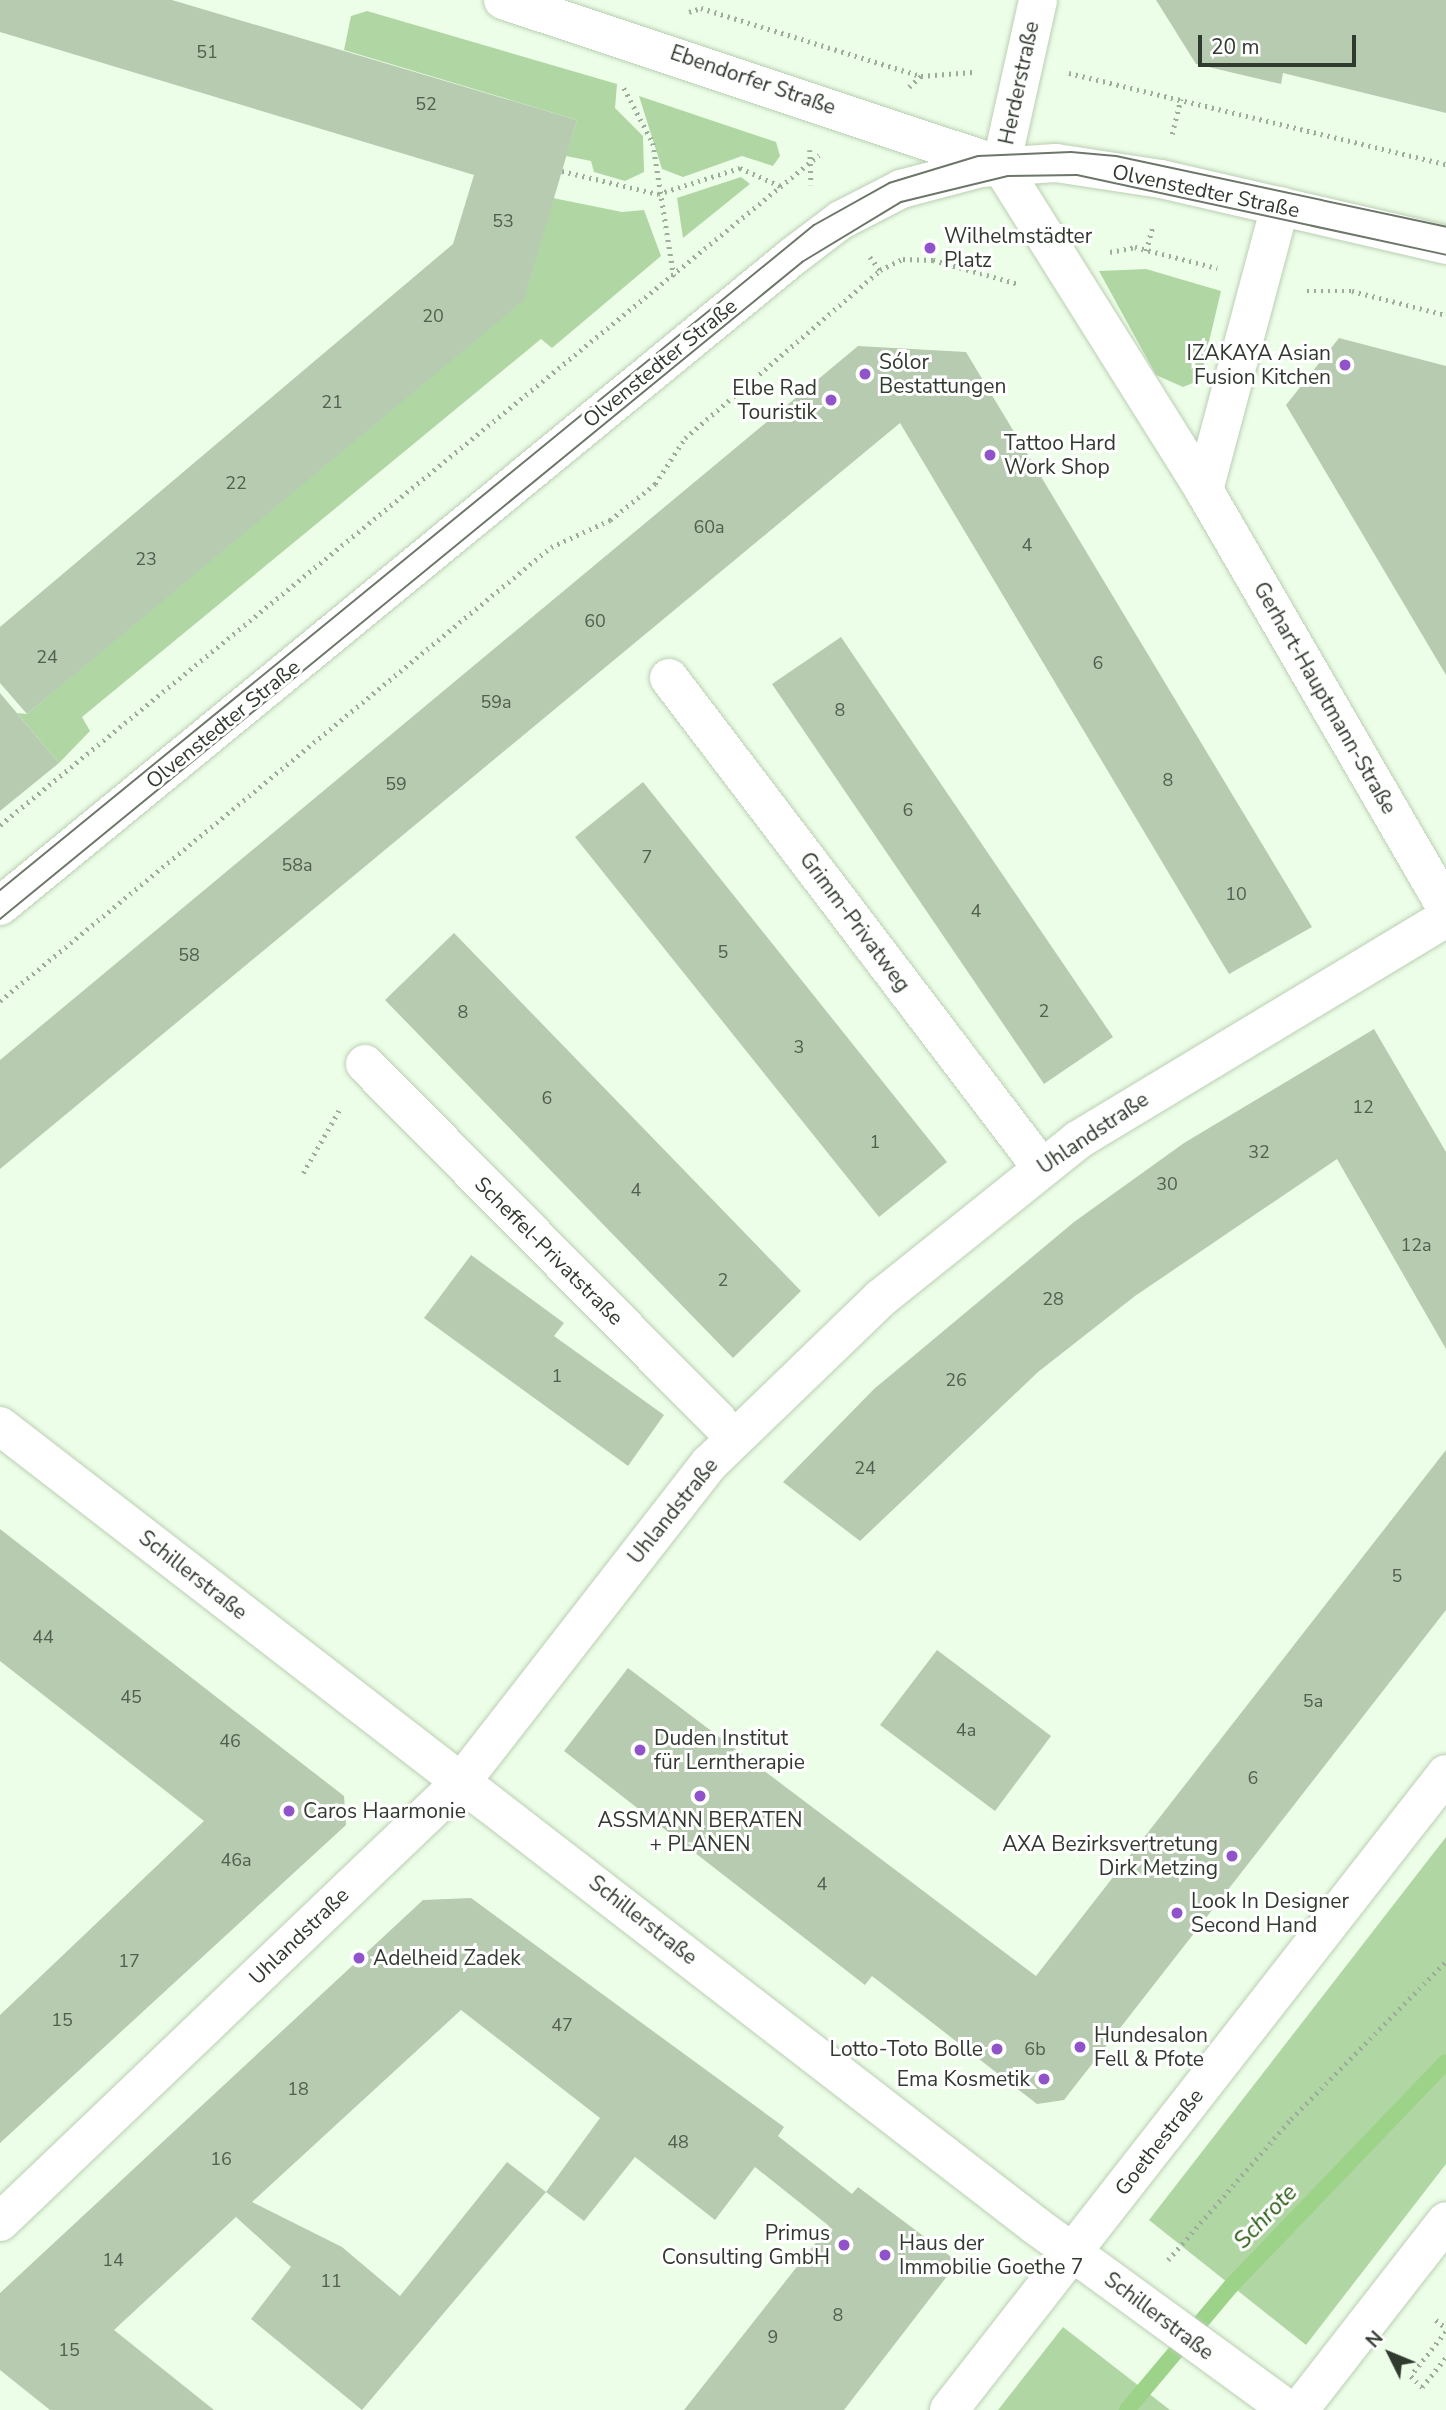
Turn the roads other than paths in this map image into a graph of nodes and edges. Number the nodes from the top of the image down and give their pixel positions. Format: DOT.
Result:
graph roads {
  1 [pos="503,0"];
  2 [pos="1038,0"];
  3 [pos="1001,166"];
  4 [pos="1280,206"];
  5 [pos="1446,245"];
  6 [pos="1204,490"];
  7 [pos="669,678"];
  8 [pos="0,906"];
  9 [pos="1446,907"];
  10 [pos="1446,918"];
  11 [pos="365,1064"];
  12 [pos="1041,1167"];
  13 [pos="0,1426"];
  14 [pos="734,1437"];
  15 [pos="1446,1774"];
  16 [pos="461,1781"];
  17 [pos="1446,2221"];
  18 [pos="0,2222"];
  19 [pos="1074,2251"];
  20 [pos="949,2410"];
  21 [pos="1289,2410"];
  22 [pos="1299,2410"];
  1 -- 3 [label="street, Ebendorfer Straße"];
  2 -- 3 [label="street, Herderstraße"];
  3 -- 4 [label="street, Olvenstedter Straße"];
  3 -- 6 [label="street, Gerhart-Hauptmann-Straße"];
  3 -- 8 [label="street, Olvenstedter Straße"];
  4 -- 5 [label="street, Olvenstedter Straße"];
  4 -- 6 [label="street"];
  6 -- 9 [label="street, Gerhart-Hauptmann-Straße"];
  7 -- 12 [label="street, Grimm-Privatweg"];
  10 -- 12 [label="street, Uhlandstraße"];
  11 -- 14 [label="street, Scheffel-Privatstraße"];
  12 -- 14 [label="street, Uhlandstraße"];
  13 -- 16 [label="street, Schillerstraße"];
  14 -- 16 [label="street, Uhlandstraße"];
  15 -- 19 [label="street, Goethestraße"];
  16 -- 18 [label="street, Uhlandstraße"];
  16 -- 19 [label="street, Schillerstraße"];
  17 -- 22 [label="street"];
  19 -- 20 [label="street, Goethestraße"];
  19 -- 21 [label="street, Schillerstraße"];
}
